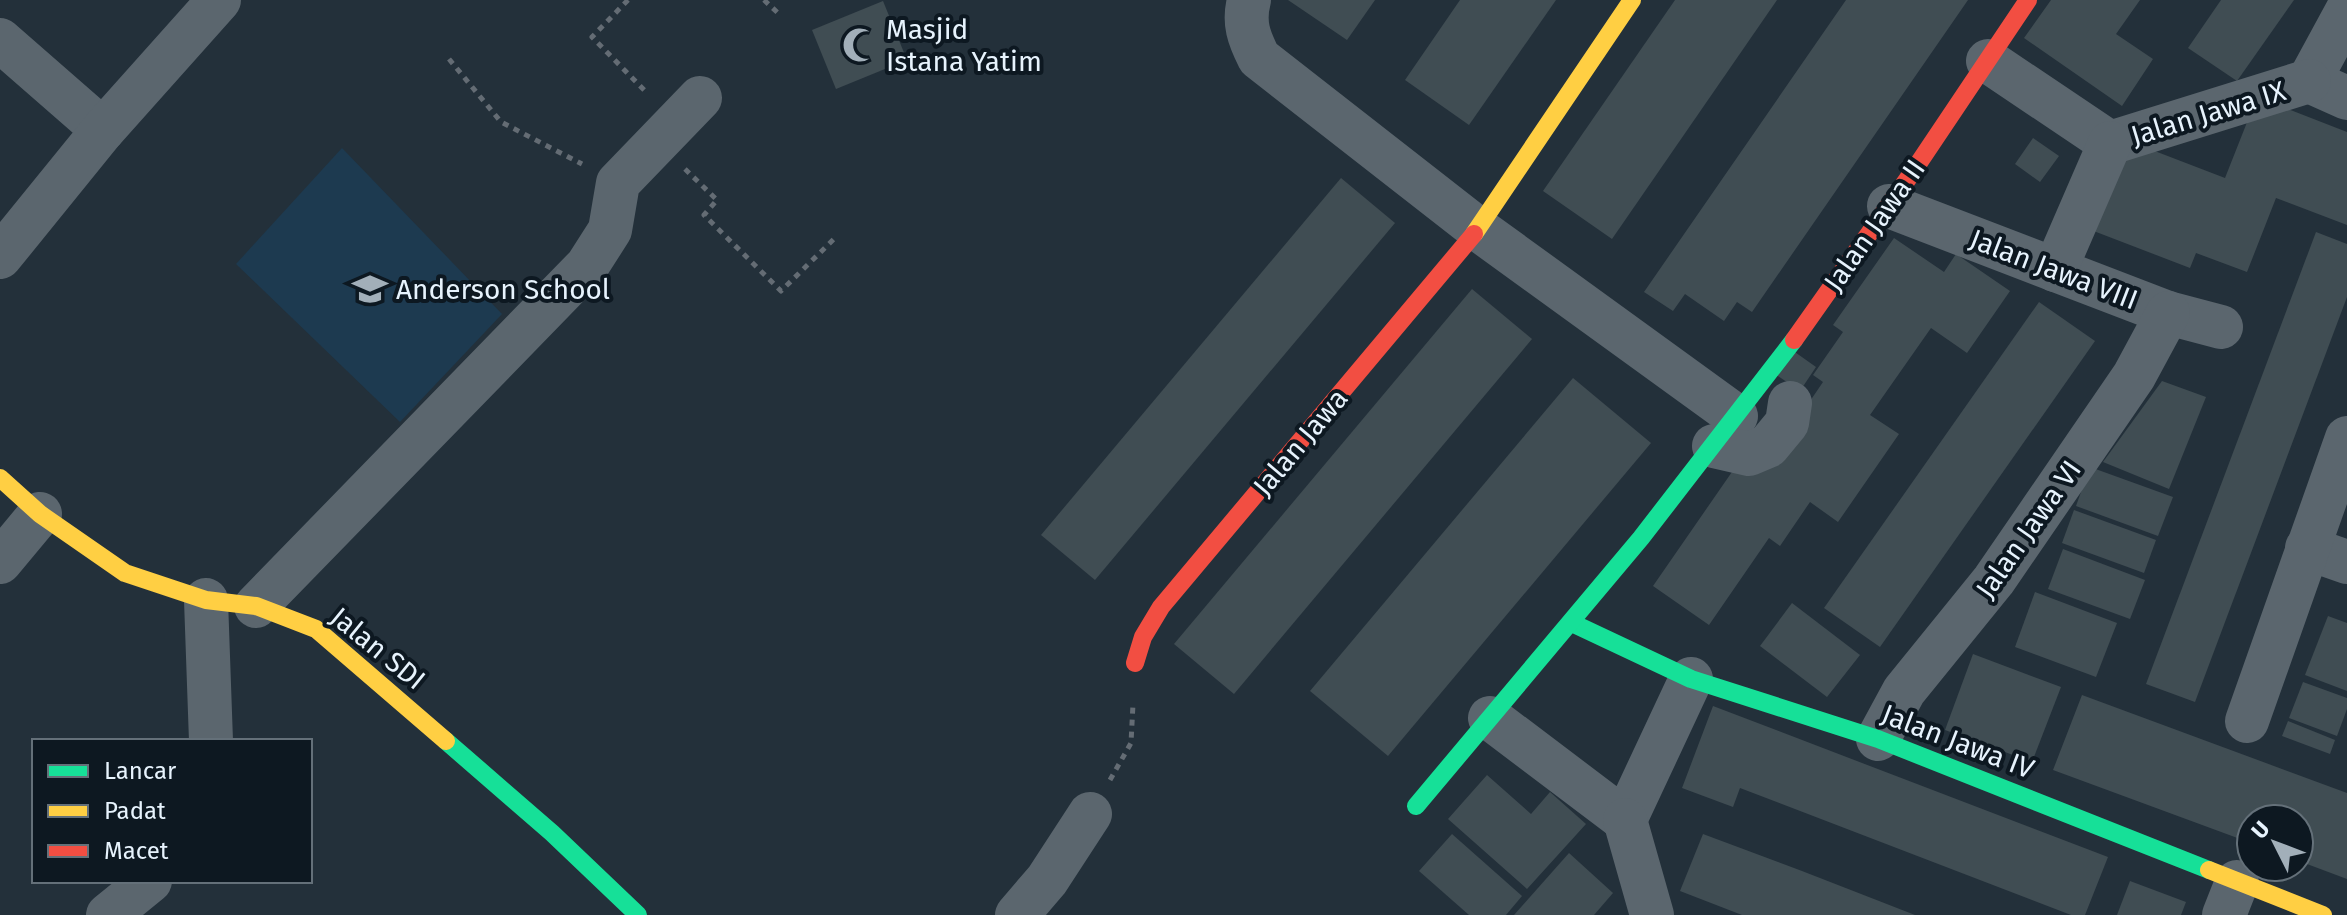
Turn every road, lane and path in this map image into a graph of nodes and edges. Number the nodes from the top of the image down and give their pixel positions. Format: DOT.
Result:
graph roads {
  1 [pos="219,0"];
  2 [pos="628,0"];
  3 [pos="764,0"];
  4 [pos="1249,0"];
  5 [pos="1632,0"];
  6 [pos="2028,0"];
  7 [pos="2347,11"];
  8 [pos="779,14"];
  9 [pos="0,40"];
  10 [pos="449,59"];
  11 [pos="1988,61"];
  12 [pos="2328,89"];
  13 [pos="678,121"];
  14 [pos="103,130"];
  15 [pos="2110,143"];
  16 [pos="618,183"];
  17 [pos="1889,206"];
  18 [pos="1478,229"];
  19 [pos="836,237"];
  20 [pos="0,257"];
  21 [pos="2055,270"];
  22 [pos="2168,313"];
  23 [pos="2221,327"];
  24 [pos="1790,403"];
  25 [pos="1725,431"];
  26 [pos="2347,438"];
  27 [pos="0,478"];
  28 [pos="40,514"];
  29 [pos="2327,555"];
  30 [pos="0,562"];
  31 [pos="206,600"];
  32 [pos="256,606"];
  33 [pos="1572,623"];
  34 [pos="1135,663"];
  35 [pos="1691,679"];
  36 [pos="1490,718"];
  37 [pos="2247,721"];
  38 [pos="211,739"];
  39 [pos="1878,739"];
  40 [pos="1416,806"];
  41 [pos="1090,814"];
  42 [pos="1625,820"];
  43 [pos="148,883"];
  44 [pos="2230,898"];
  45 [pos="108,915"];
  46 [pos="638,915"];
  47 [pos="1017,915"];
  48 [pos="1652,915"];
  49 [pos="2323,915"];
  1 -- 14 [label="street"];
  2 -- 13 [label="path"];
  3 -- 8 [label="path"];
  4 -- 18 [label="street"];
  5 -- 18 [label="street, Jalan Jawa"];
  6 -- 11 [label="street, Jalan Jawa II"];
  7 -- 12 [label="street, Jalan Jawa IX"];
  9 -- 14 [label="street"];
  10 -- 16 [label="path"];
  11 -- 15 [label="street, Jalan Jawa IX"];
  11 -- 17 [label="street, Jalan Jawa II"];
  12 -- 15 [label="street, Jalan Jawa IX"];
  13 -- 16 [label="street"];
  13 -- 19 [label="path"];
  14 -- 20 [label="street"];
  15 -- 21 [label="street"];
  16 -- 32 [label="street"];
  17 -- 21 [label="street, Jalan Jawa VIII"];
  17 -- 25 [label="street, Jalan Jawa II"];
  18 -- 25 [label="street"];
  18 -- 34 [label="street, Jalan Jawa"];
  21 -- 22 [label="street, Jalan Jawa VIII"];
  22 -- 23 [label="street, Jalan Jawa VIII"];
  22 -- 39 [label="street, Jalan Jawa VI"];
  24 -- 25 [label="street"];
  25 -- 33 [label="street, Jalan Jawa II"];
  26 -- 29 [label="street"];
  27 -- 28 [label="street, Jalan SDI"];
  28 -- 30 [label="street"];
  28 -- 31 [label="street, Jalan SDI"];
  29 -- 37 [label="street"];
  31 -- 32 [label="street, Jalan SDI"];
  31 -- 38 [label="street"];
  32 -- 46 [label="street, Jalan SDI"];
  33 -- 35 [label="street, Jalan Jawa IV"];
  33 -- 36 [label="street, Jalan Jawa II"];
  34 -- 41 [label="path"];
  35 -- 39 [label="street, Jalan Jawa IV"];
  35 -- 42 [label="street"];
  36 -- 40 [label="street, Jalan Jawa II"];
  36 -- 42 [label="street"];
  39 -- 44 [label="street, Jalan Jawa IV"];
  41 -- 47 [label="street"];
  42 -- 48 [label="street"];
  43 -- 45 [label="street"];
  44 -- 49 [label="street, Jalan Jawa IV"];
}
